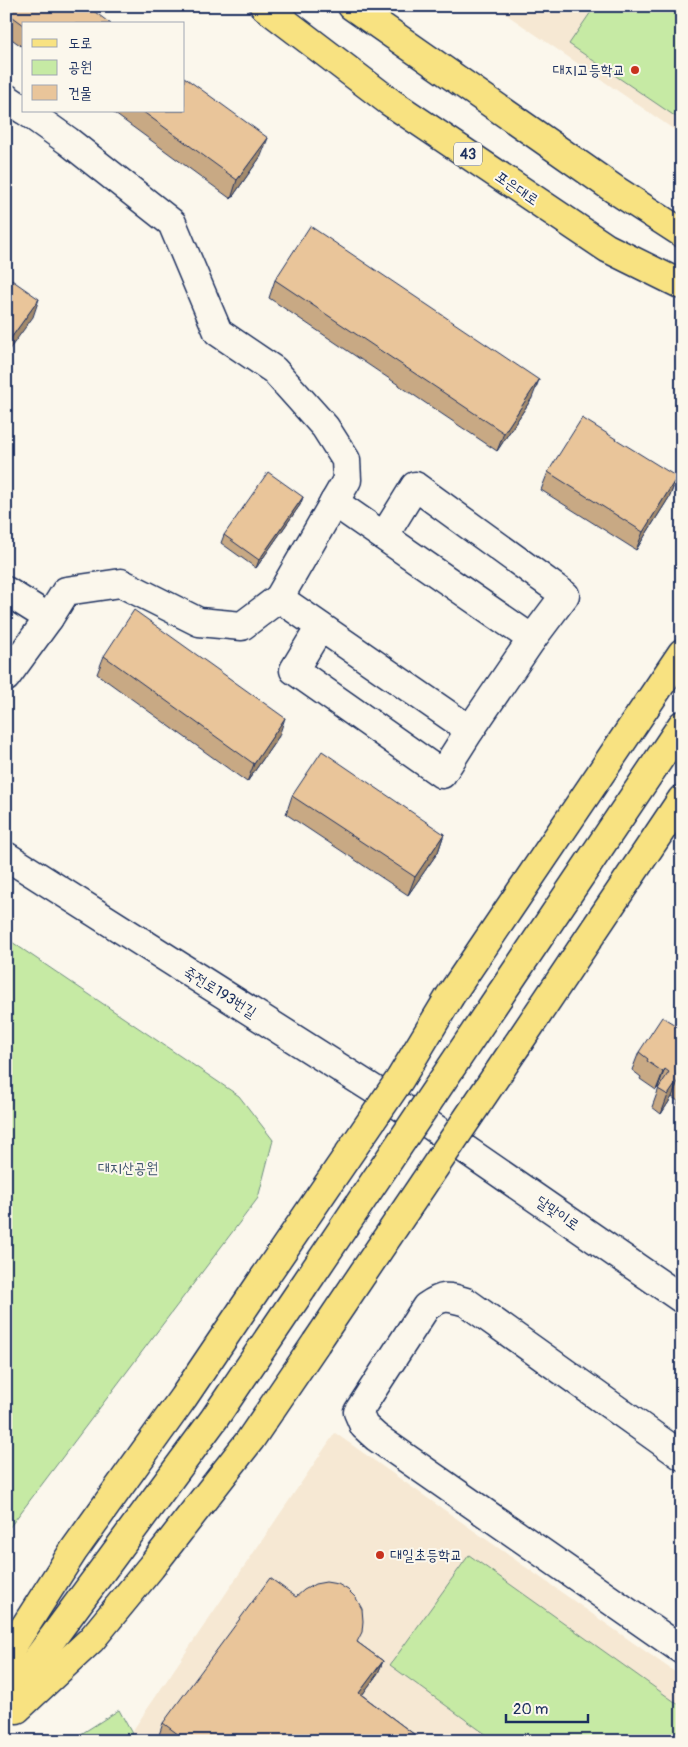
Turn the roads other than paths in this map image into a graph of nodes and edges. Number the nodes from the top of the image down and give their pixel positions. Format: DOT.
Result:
graph roads {
  1 [pos="264,6"];
  2 [pos="352,6"];
  3 [pos="6,98"];
  4 [pos="22,108"];
  5 [pos="28,112"];
  6 [pos="682,233"];
  7 [pos="682,285"];
  8 [pos="334,502"];
  9 [pos="384,536"];
  10 [pos="6,591"];
  11 [pos="279,598"];
  12 [pos="49,618"];
  13 [pos="320,627"];
  14 [pos="532,639"];
  15 [pos="682,653"];
  16 [pos="6,677"];
  17 [pos="682,724"];
  18 [pos="470,730"];
  19 [pos="682,799"];
  20 [pos="6,856"];
  21 [pos="434,1127"];
  22 [pos="682,1299"];
  23 [pos="682,1456"];
  24 [pos="682,1650"];
  25 [pos="6,1658"];
  26 [pos="6,1701"];
  27 [pos="6,1719"];
  1 -- 7 [label="main road, 포은대로 / 43"];
  2 -- 6 [label="main road"];
  3 -- 4 [label="street"];
  5 -- 8 [label="street"];
  8 -- 9 [label="street"];
  8 -- 11 [label="street"];
  9 -- 14 [label="street"];
  9 -- 14 [label="street"];
  10 -- 12 [label="street"];
  11 -- 12 [label="street"];
  11 -- 13 [label="street"];
  12 -- 16 [label="street"];
  13 -- 18 [label="street"];
  13 -- 18 [label="street"];
  14 -- 18 [label="street"];
  15 -- 25 [label="main road, bridge"];
  17 -- 26 [label="main road, bridge"];
  19 -- 27 [label="main road, bridge"];
  20 -- 21 [label="street, 죽전로193번길"];
  21 -- 22 [label="street, 달맞이로"];
  23 -- 24 [label="street"];
}
